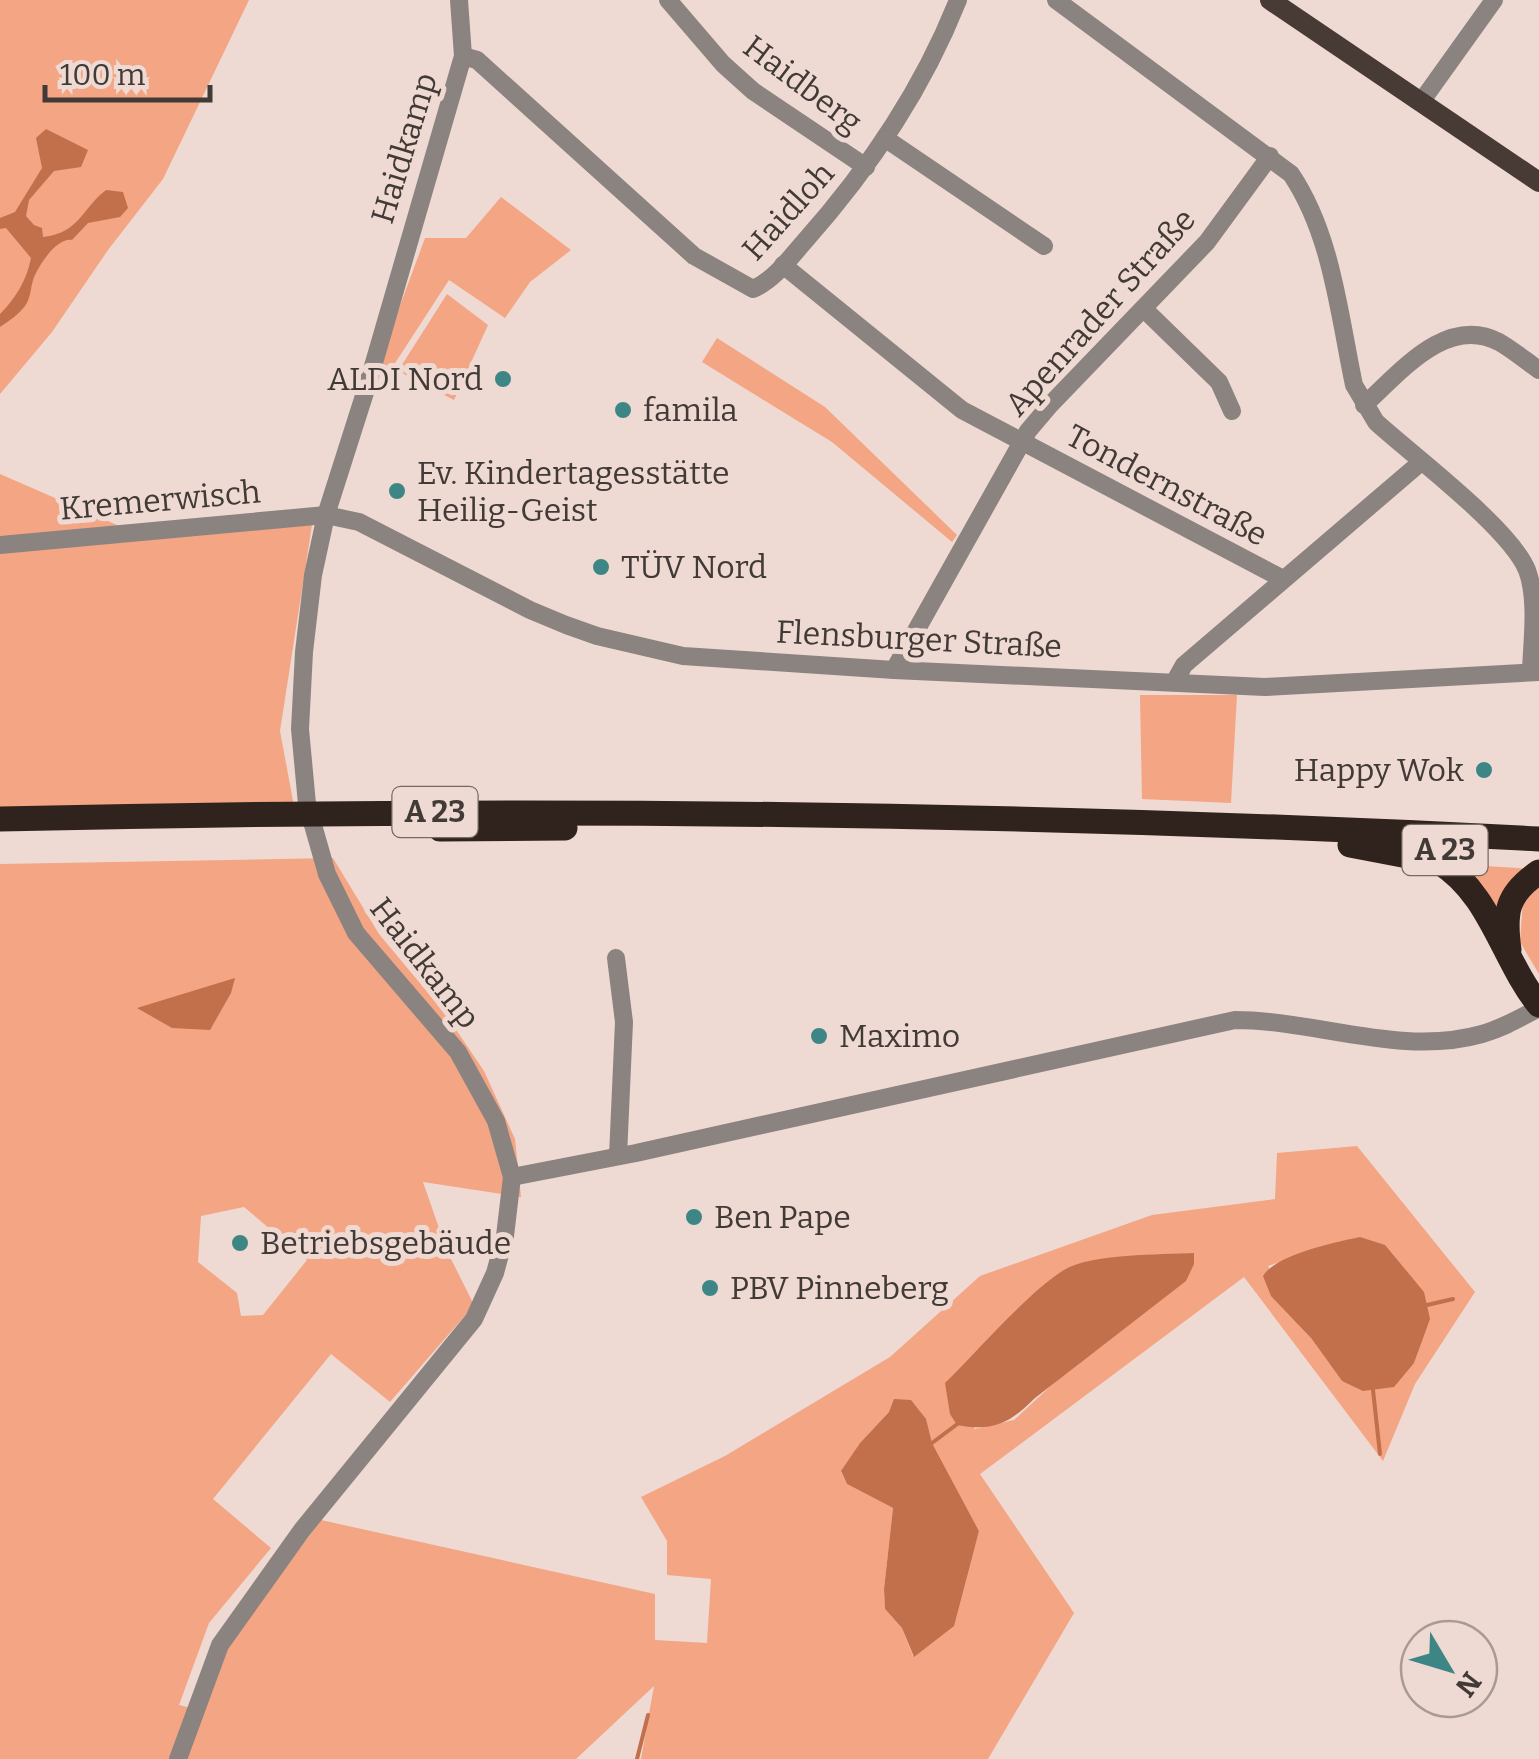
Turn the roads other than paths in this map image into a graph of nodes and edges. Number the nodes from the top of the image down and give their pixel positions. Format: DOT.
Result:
graph roads {
  1 [pos="460,0"];
  2 [pos="668,0"];
  3 [pos="958,0"];
  4 [pos="1056,0"];
  5 [pos="1270,0"];
  6 [pos="1494,0"];
  7 [pos="463,56"];
  8 [pos="1420,102"];
  9 [pos="886,139"];
  10 [pos="1270,156"];
  11 [pos="866,167"];
  12 [pos="1539,182"];
  13 [pos="1044,246"];
  14 [pos="783,265"];
  15 [pos="1144,310"];
  16 [pos="1539,370"];
  17 [pos="1364,406"];
  18 [pos="1232,410"];
  19 [pos="1022,442"];
  20 [pos="1420,462"];
  21 [pos="326,515"];
  22 [pos="0,544"];
  23 [pos="1533,576"];
  24 [pos="1283,579"];
  25 [pos="894,670"];
  26 [pos="1535,672"];
  27 [pos="1175,680"];
  28 [pos="1539,818"];
  29 [pos="0,819"];
  30 [pos="0,836"];
  31 [pos="1476,836"];
  32 [pos="1539,839"];
  33 [pos="1350,846"];
  34 [pos="1539,856"];
  35 [pos="1539,872"];
  36 [pos="616,958"];
  37 [pos="1510,960"];
  38 [pos="1539,1007"];
  39 [pos="618,1156"];
  40 [pos="512,1177"];
  41 [pos="178,1759"];
  1 -- 7 [label="street, Haidkamp"];
  2 -- 11 [label="street, Haidberg"];
  3 -- 9 [label="street, Haidloh"];
  4 -- 10 [label="street"];
  5 -- 8 [label="main road"];
  6 -- 8 [label="street"];
  7 -- 14 [label="street, Haidloh"];
  7 -- 21 [label="street, Haidkamp"];
  8 -- 12 [label="main road"];
  9 -- 11 [label="street, Haidloh"];
  9 -- 13 [label="street"];
  10 -- 15 [label="street, Apenrader Straße"];
  10 -- 17 [label="street"];
  11 -- 14 [label="street, Haidloh"];
  14 -- 19 [label="street, Tondernstraße"];
  15 -- 18 [label="street"];
  15 -- 19 [label="street, Apenrader Straße"];
  16 -- 17 [label="street"];
  17 -- 20 [label="street"];
  19 -- 24 [label="street, Tondernstraße"];
  19 -- 25 [label="street, Apenrader Straße"];
  20 -- 23 [label="street"];
  20 -- 24 [label="street, Tondernstraße"];
  21 -- 22 [label="street, Kremerwisch"];
  21 -- 25 [label="street, Flensburger Straße"];
  21 -- 40 [label="street, Haidkamp"];
  23 -- 26 [label="street"];
  24 -- 27 [label="street, Tondernstraße"];
  25 -- 27 [label="street, Flensburger Straße"];
  26 -- 27 [label="street, Flensburger Straße"];
  28 -- 31 [label="highway"];
  29 -- 31 [label="highway, A 23"];
  30 -- 33 [label="highway, A 23"];
  31 -- 32 [label="highway, A 23"];
  33 -- 34 [label="highway, A 23"];
  33 -- 37 [label="highway"];
  35 -- 37 [label="highway"];
  36 -- 39 [label="street"];
  37 -- 38 [label="highway"];
  38 -- 39 [label="street"];
  39 -- 40 [label="street"];
  40 -- 41 [label="street, Haidkamp"];
}
